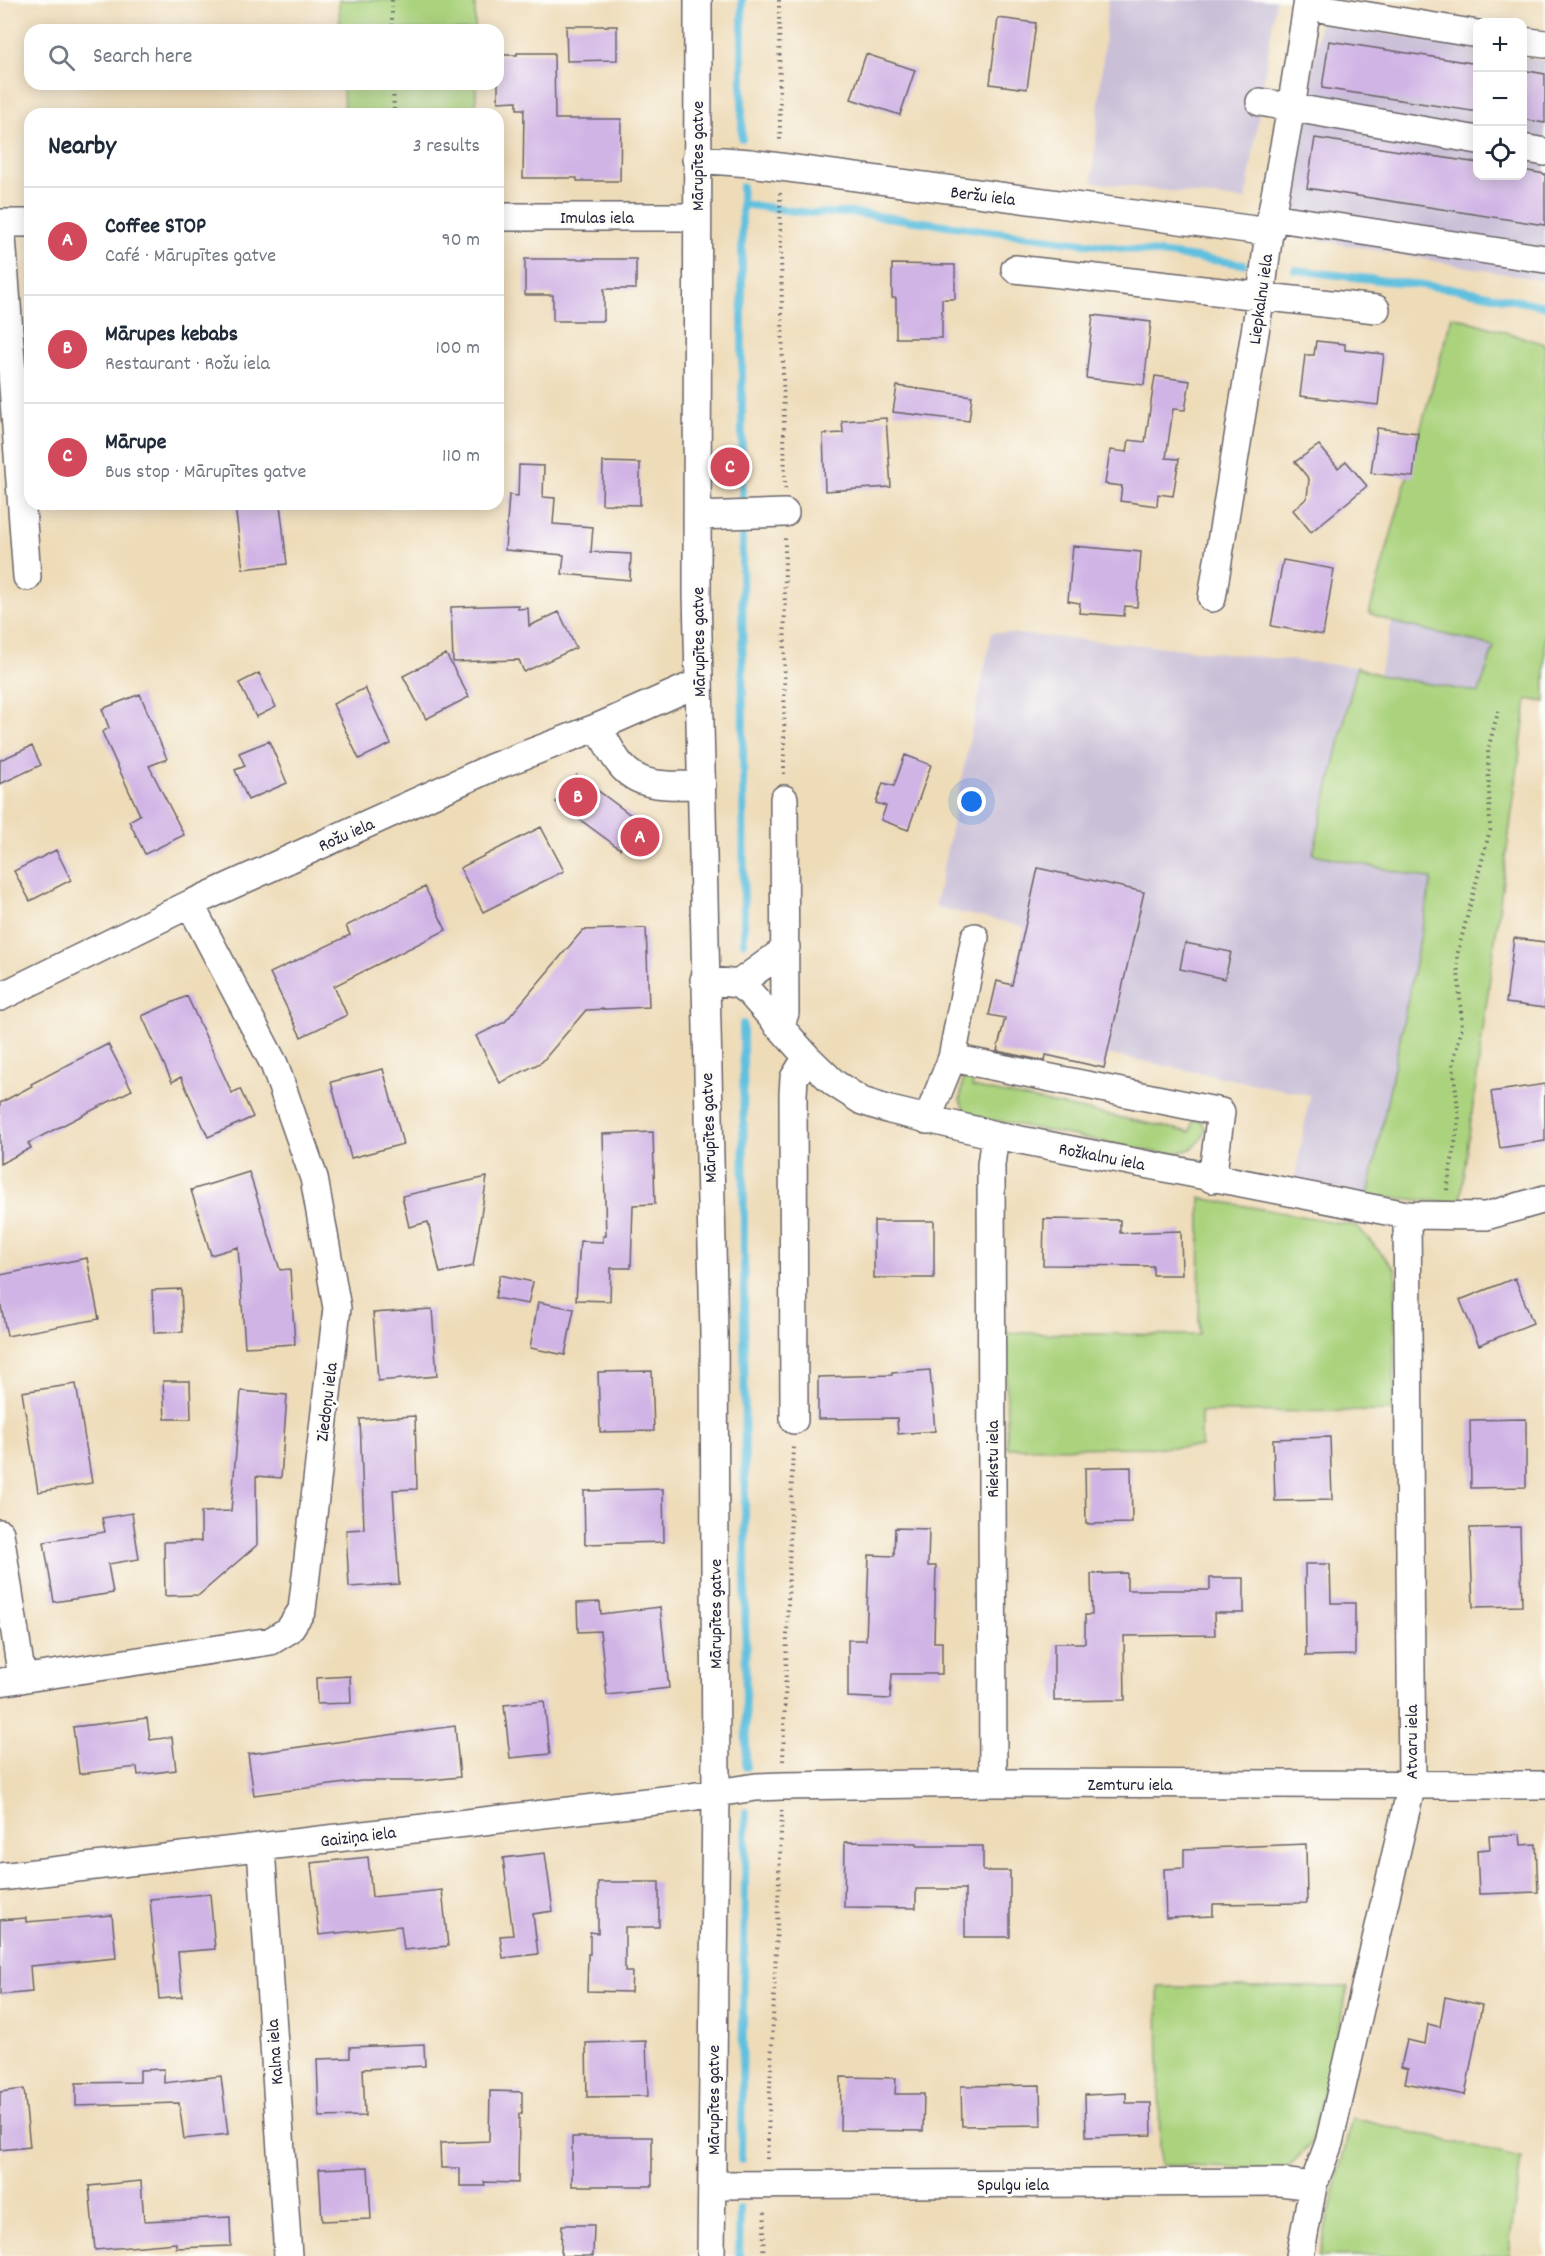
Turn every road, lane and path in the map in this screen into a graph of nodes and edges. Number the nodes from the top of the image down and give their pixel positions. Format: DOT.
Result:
graph roads {
  1 [pos="392,0"];
  2 [pos="698,0"];
  3 [pos="779,0"];
  4 [pos="1307,3"];
  5 [pos="392,24"];
  6 [pos="1473,33"];
  7 [pos="1527,42"];
  8 [pos="1545,44"];
  9 [pos="393,90"];
  10 [pos="1260,102"];
  11 [pos="394,108"];
  12 [pos="1292,108"];
  13 [pos="1473,139"];
  14 [pos="1527,149"];
  15 [pos="1545,152"];
  16 [pos="696,159"];
  17 [pos="780,176"];
  18 [pos="504,217"];
  19 [pos="696,217"];
  20 [pos="24,222"];
  21 [pos="1,223"];
  22 [pos="1270,225"];
  23 [pos="1545,259"];
  24 [pos="1015,269"];
  25 [pos="1261,295"];
  26 [pos="1376,309"];
  27 [pos="785,513"];
  28 [pos="697,516"];
  29 [pos="27,578"];
  30 [pos="1212,598"];
  31 [pos="698,684"];
  32 [pos="1499,708"];
  33 [pos="598,727"];
  34 [pos="702,785"];
  35 [pos="784,799"];
  36 [pos="190,904"];
  37 [pos="975,937"];
  38 [pos="786,946"];
  39 [pos="704,980"];
  40 [pos="738,984"];
  41 [pos="0,997"];
  42 [pos="777,1025"];
  43 [pos="807,1057"];
  44 [pos="952,1058"];
  45 [pos="927,1120"];
  46 [pos="995,1135"];
  47 [pos="1212,1179"];
  48 [pos="1545,1199"];
  49 [pos="1407,1215"];
  50 [pos="1443,1217"];
  51 [pos="794,1420"];
  52 [pos="0,1533"];
  53 [pos="11,1680"];
  54 [pos="993,1783"];
  55 [pos="1412,1784"];
  56 [pos="1545,1785"];
  57 [pos="783,1786"];
  58 [pos="716,1793"];
  59 [pos="261,1848"];
  60 [pos="0,1877"];
  61 [pos="713,2185"];
  62 [pos="766,2185"];
  63 [pos="1313,2186"];
  64 [pos="288,2256"];
  65 [pos="711,2256"];
  66 [pos="763,2256"];
  67 [pos="1300,2256"];
  1 -- 5 [label="path"];
  2 -- 16 [label="street, Mārupītes gatve"];
  3 -- 17 [label="path"];
  4 -- 6 [label="street"];
  4 -- 12 [label="street, Liepkalnu iela"];
  7 -- 8 [label="street"];
  9 -- 11 [label="path"];
  10 -- 12 [label="street"];
  12 -- 13 [label="street"];
  12 -- 22 [label="street, Liepkalnu iela"];
  14 -- 15 [label="street"];
  16 -- 17 [label="street, Beržu iela"];
  16 -- 19 [label="street, Mārupītes gatve"];
  17 -- 22 [label="street, Beržu iela"];
  17 -- 27 [label="path"];
  18 -- 19 [label="street, Imulas iela"];
  19 -- 28 [label="street, Mārupītes gatve"];
  20 -- 21 [label="street"];
  21 -- 29 [label="street"];
  22 -- 23 [label="street, Beržu iela"];
  22 -- 25 [label="street, Liepkalnu iela"];
  24 -- 25 [label="street"];
  25 -- 26 [label="street"];
  25 -- 30 [label="street, Liepkalnu iela"];
  27 -- 28 [label="street"];
  27 -- 35 [label="path"];
  28 -- 31 [label="street, Mārupītes gatve"];
  31 -- 33 [label="street, Rožu iela"];
  31 -- 34 [label="street, Mārupītes gatve"];
  32 -- 50 [label="path"];
  33 -- 34 [label="street"];
  33 -- 36 [label="street, Rožu iela"];
  34 -- 39 [label="street, Mārupītes gatve"];
  35 -- 38 [label="street"];
  36 -- 41 [label="street, Rožu iela"];
  36 -- 53 [label="street, Ziedoņu iela"];
  37 -- 44 [label="street"];
  38 -- 40 [label="street"];
  38 -- 42 [label="street"];
  39 -- 40 [label="street"];
  39 -- 58 [label="street, Mārupītes gatve"];
  40 -- 42 [label="street, Rožkalnu iela"];
  42 -- 43 [label="street, Rožkalnu iela"];
  43 -- 45 [label="street, Rožkalnu iela"];
  43 -- 51 [label="street"];
  44 -- 45 [label="street"];
  44 -- 47 [label="street"];
  45 -- 46 [label="street, Rožkalnu iela"];
  46 -- 47 [label="street, Rožkalnu iela"];
  46 -- 54 [label="street, Riekstu iela"];
  47 -- 49 [label="street, Rožkalnu iela"];
  48 -- 50 [label="street, Rožkalnu iela"];
  49 -- 50 [label="street, Rožkalnu iela"];
  49 -- 55 [label="street, Atvaru iela"];
  51 -- 57 [label="path"];
  52 -- 53 [label="street"];
  54 -- 55 [label="street, Zemturu iela"];
  54 -- 57 [label="street, Zemturu iela"];
  55 -- 56 [label="street, Zemturu iela"];
  55 -- 63 [label="street, Atvaru iela"];
  57 -- 58 [label="street, Zemturu iela"];
  57 -- 62 [label="path"];
  58 -- 59 [label="street, Gaiziņa iela"];
  58 -- 61 [label="street, Mārupītes gatve"];
  59 -- 60 [label="street, Gaiziņa iela"];
  59 -- 64 [label="street, Kalna iela"];
  61 -- 62 [label="street, Spulgu iela"];
  61 -- 65 [label="street, Mārupītes gatve"];
  62 -- 63 [label="street, Spulgu iela"];
  62 -- 66 [label="path"];
  63 -- 67 [label="street, Atvaru iela"];
}
